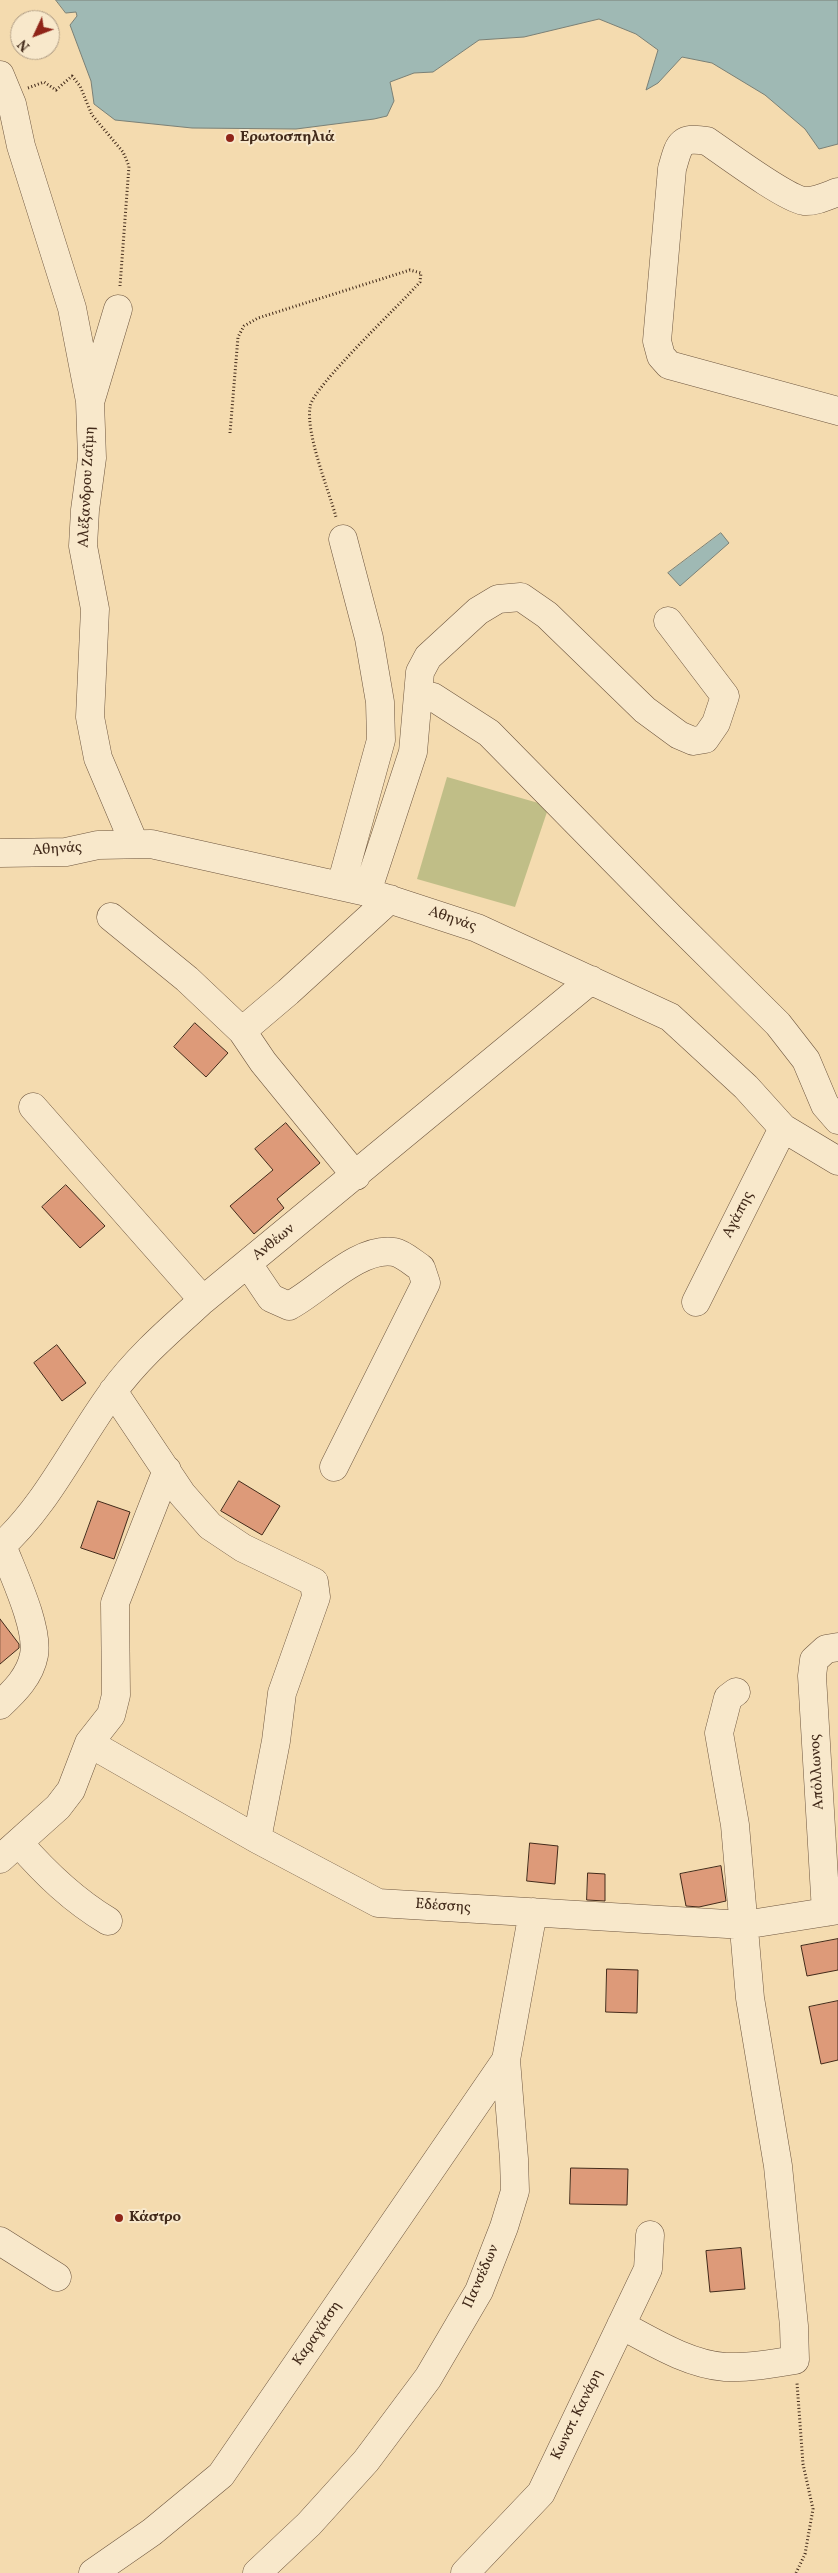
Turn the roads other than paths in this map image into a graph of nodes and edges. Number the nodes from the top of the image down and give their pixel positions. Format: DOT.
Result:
graph roads {
  1 [pos="0,75"];
  2 [pos="838,192"];
  3 [pos="118,309"];
  4 [pos="90,401"];
  5 [pos="838,411"];
  6 [pos="343,539"];
  7 [pos="668,621"];
  8 [pos="419,694"];
  9 [pos="134,843"];
  10 [pos="0,853"];
  11 [pos="366,892"];
  12 [pos="111,917"];
  13 [pos="591,980"];
  14 [pos="242,1031"];
  15 [pos="33,1107"];
  16 [pos="838,1120"];
  17 [pos="783,1128"];
  18 [pos="838,1161"];
  19 [pos="356,1176"];
  20 [pos="248,1264"];
  21 [pos="203,1300"];
  22 [pos="696,1302"];
  23 [pos="113,1392"];
  24 [pos="334,1467"];
  25 [pos="167,1470"];
  26 [pos="1,1546"];
  27 [pos="838,1646"];
  28 [pos="736,1692"];
  29 [pos="0,1705"];
  30 [pos="89,1743"];
  31 [pos="257,1839"];
  32 [pos="10,1851"];
  33 [pos="832,1911"];
  34 [pos="533,1912"];
  35 [pos="108,1921"];
  36 [pos="744,1925"];
  37 [pos="506,2060"];
  38 [pos="650,2235"];
  39 [pos="0,2241"];
  40 [pos="57,2277"];
  41 [pos="621,2325"];
  42 [pos="93,2573"];
  43 [pos="257,2573"];
  44 [pos="465,2573"];
  1 -- 4 [label="street, Αλέξανδρου Ζαΐμη"];
  2 -- 5 [label="street"];
  3 -- 4 [label="street"];
  4 -- 9 [label="street, Αλέξανδρου Ζαΐμη"];
  6 -- 11 [label="street"];
  7 -- 8 [label="street"];
  8 -- 11 [label="street"];
  8 -- 16 [label="street"];
  9 -- 10 [label="street, Αθηνάς"];
  9 -- 11 [label="street, Αθηνάς"];
  11 -- 13 [label="street, Αθηνάς"];
  11 -- 14 [label="street"];
  12 -- 14 [label="street"];
  13 -- 17 [label="street, Αθηνάς"];
  13 -- 19 [label="street, Ανθέων"];
  14 -- 19 [label="street"];
  15 -- 21 [label="street"];
  17 -- 18 [label="street, Αθηνάς"];
  17 -- 22 [label="street, Αγάπης"];
  19 -- 20 [label="street, Ανθέων"];
  20 -- 21 [label="street, Ανθέων"];
  20 -- 24 [label="street"];
  21 -- 23 [label="street, Ανθέων"];
  23 -- 25 [label="street"];
  23 -- 26 [label="street, Ανθέων"];
  25 -- 30 [label="street"];
  25 -- 31 [label="street"];
  26 -- 29 [label="street"];
  27 -- 33 [label="street, Απόλλωνος"];
  28 -- 36 [label="street"];
  30 -- 31 [label="street, Εδέσσης"];
  30 -- 32 [label="street"];
  31 -- 34 [label="street, Εδέσσης"];
  32 -- 35 [label="street"];
  33 -- 36 [label="street, Εδέσσης"];
  34 -- 36 [label="street, Εδέσσης"];
  34 -- 37 [label="street, Πανσέδων"];
  36 -- 41 [label="street"];
  37 -- 42 [label="street, Καραγάτση"];
  37 -- 43 [label="street, Πανσέδων"];
  38 -- 41 [label="street, Κωνστ. Κανάρη"];
  39 -- 40 [label="street"];
  41 -- 44 [label="street, Κωνστ. Κανάρη"];
}
